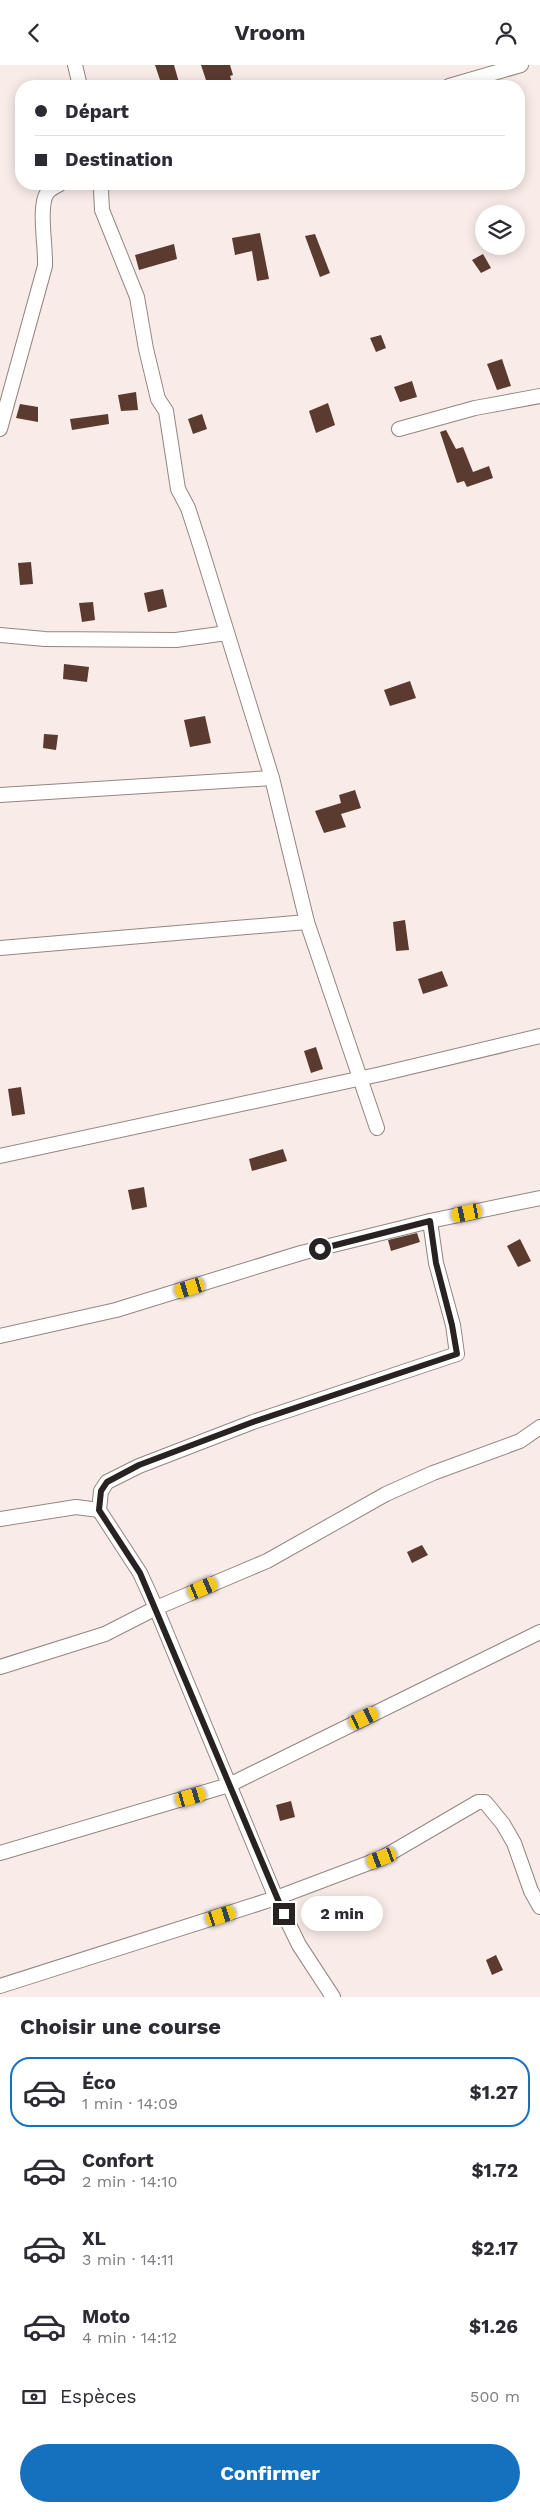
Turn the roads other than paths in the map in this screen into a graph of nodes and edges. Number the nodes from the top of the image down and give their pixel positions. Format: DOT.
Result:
graph roads {
  1 [pos="75,65"];
  2 [pos="521,65"];
  3 [pos="470,77"];
  4 [pos="79,80"];
  5 [pos="51,190"];
  6 [pos="101,190"];
  7 [pos="540,396"];
  8 [pos="0,429"];
  9 [pos="399,429"];
  10 [pos="227,633"];
  11 [pos="0,635"];
  12 [pos="272,778"];
  13 [pos="0,795"];
  14 [pos="307,922"];
  15 [pos="0,948"];
  16 [pos="540,1036"];
  17 [pos="360,1077"];
  18 [pos="377,1127"];
  19 [pos="0,1156"];
  20 [pos="540,1198"];
  21 [pos="430,1221"];
  22 [pos="0,1336"];
  23 [pos="540,1427"];
  24 [pos="99,1510"];
  25 [pos="0,1519"];
  26 [pos="156,1608"];
  27 [pos="540,1632"];
  28 [pos="0,1667"];
  29 [pos="229,1785"];
  30 [pos="0,1853"];
  31 [pos="276,1898"];
  32 [pos="540,1907"];
  33 [pos="0,1986"];
  34 [pos="333,1997"];
  1 -- 4 [label="street"];
  2 -- 3 [label="street"];
  5 -- 8 [label="street"];
  6 -- 10 [label="street"];
  7 -- 9 [label="street"];
  10 -- 11 [label="street"];
  10 -- 12 [label="street"];
  12 -- 13 [label="street"];
  12 -- 14 [label="street"];
  14 -- 15 [label="street"];
  14 -- 17 [label="street"];
  16 -- 17 [label="street"];
  17 -- 18 [label="street"];
  17 -- 19 [label="street"];
  20 -- 21 [label="street"];
  21 -- 22 [label="street"];
  21 -- 24 [label="street"];
  23 -- 26 [label="street"];
  24 -- 25 [label="street"];
  24 -- 26 [label="street"];
  26 -- 28 [label="street"];
  26 -- 29 [label="street"];
  27 -- 29 [label="street"];
  29 -- 30 [label="street"];
  29 -- 31 [label="street"];
  31 -- 32 [label="street"];
  31 -- 33 [label="street"];
  31 -- 34 [label="street"];
}
